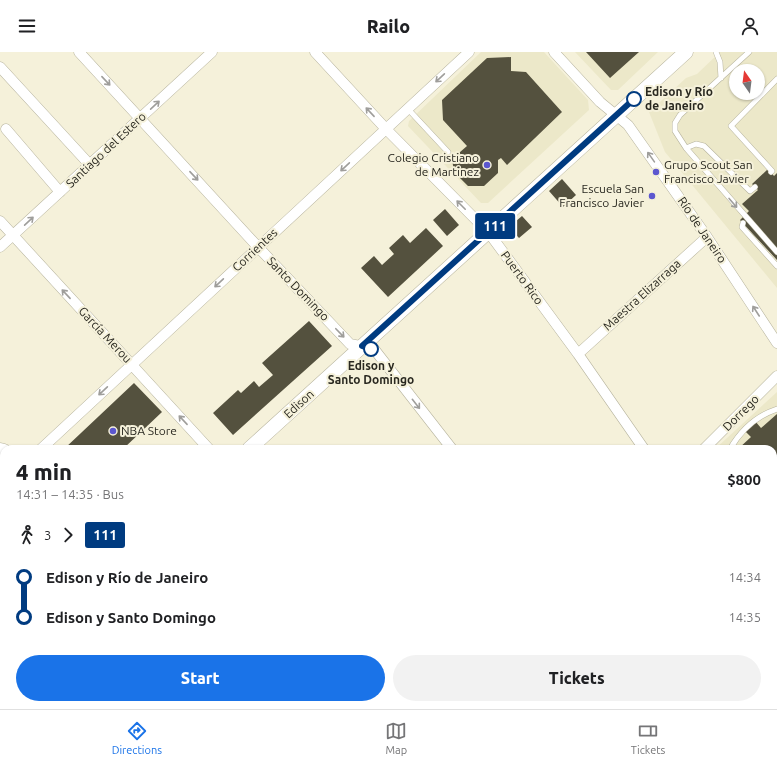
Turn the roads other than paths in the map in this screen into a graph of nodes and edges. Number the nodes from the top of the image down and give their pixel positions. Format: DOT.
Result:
graph roads {
  1 [pos="79,52"];
  2 [pos="212,52"];
  3 [pos="315,52"];
  4 [pos="469,52"];
  5 [pos="554,52"];
  6 [pos="686,52"];
  7 [pos="716,52"];
  8 [pos="749,52"];
  9 [pos="0,67"];
  10 [pos="721,78"];
  11 [pos="777,79"];
  12 [pos="408,109"];
  13 [pos="616,114"];
  14 [pos="140,118"];
  15 [pos="6,128"];
  16 [pos="386,129"];
  17 [pos="686,148"];
  18 [pos="448,152"];
  19 [pos="90,165"];
  20 [pos="771,172"];
  21 [pos="755,187"];
  22 [pos="60,192"];
  23 [pos="0,221"];
  24 [pos="743,223"];
  25 [pos="488,233"];
  26 [pos="13,235"];
  27 [pos="707,237"];
  28 [pos="0,247"];
  29 [pos="258,247"];
  30 [pos="776,250"];
  31 [pos="777,266"];
  32 [pos="777,343"];
  33 [pos="362,346"];
  34 [pos="578,354"];
  35 [pos="131,364"];
  36 [pos="777,376"];
  37 [pos="777,409"];
  38 [pos="45,445"];
  39 [pos="205,445"];
  40 [pos="253,445"];
  41 [pos="449,445"];
  42 [pos="641,445"];
  43 [pos="708,445"];
  44 [pos="732,445"];
  1 -- 14 [label="street, Santo Domingo, one-way"];
  14 -- 2 [label="street, Santiago del Estero, one-way"];
  16 -- 3 [label="street, Puerto Rico, one-way"];
  4 -- 12 [label="street, Corrientes, one-way"];
  5 -- 13 [label="street, Río de Janeiro"];
  6 -- 13 [label="street, Edison"];
  7 -- 10 [label="lane"];
  8 -- 10 [label="lane"];
  9 -- 19 [label="street"];
  10 -- 17 [label="lane"];
  11 -- 20 [label="lane"];
  12 -- 16 [label="street, Corrientes"];
  12 -- 18 [label="lane"];
  13 -- 25 [label="street, Edison"];
  27 -- 13 [label="street, Río de Janeiro, one-way"];
  14 -- 19 [label="street, Santiago del Estero"];
  14 -- 29 [label="street, Santo Domingo, one-way"];
  15 -- 22 [label="street"];
  25 -- 16 [label="street, Puerto Rico, one-way"];
  16 -- 29 [label="street, Corrientes, one-way"];
  17 -- 21 [label="lane"];
  17 -- 30 [label="lane, one-way"];
  19 -- 22 [label="street, Santiago del Estero"];
  26 -- 22 [label="street, Santiago del Estero, one-way"];
  23 -- 26 [label="street, García Merou"];
  24 -- 31 [label="lane"];
  25 -- 33 [label="street, Edison"];
  25 -- 34 [label="street, Puerto Rico"];
  26 -- 28 [label="street, Santiago del Estero"];
  35 -- 26 [label="street, García Merou, one-way"];
  32 -- 27 [label="street, Río de Janeiro, one-way"];
  27 -- 34 [label="street, Maestra Elizarraga"];
  29 -- 33 [label="street, Santo Domingo, one-way"];
  29 -- 35 [label="street, Corrientes, one-way"];
  33 -- 40 [label="street, Edison"];
  33 -- 41 [label="street, Santo Domingo, one-way"];
  34 -- 42 [label="street, Puerto Rico"];
  35 -- 38 [label="street, Corrientes, one-way"];
  39 -- 35 [label="street, García Merou, one-way"];
  36 -- 43 [label="street, Dorrego"];
  37 -- 44 [label="lane"];
}
